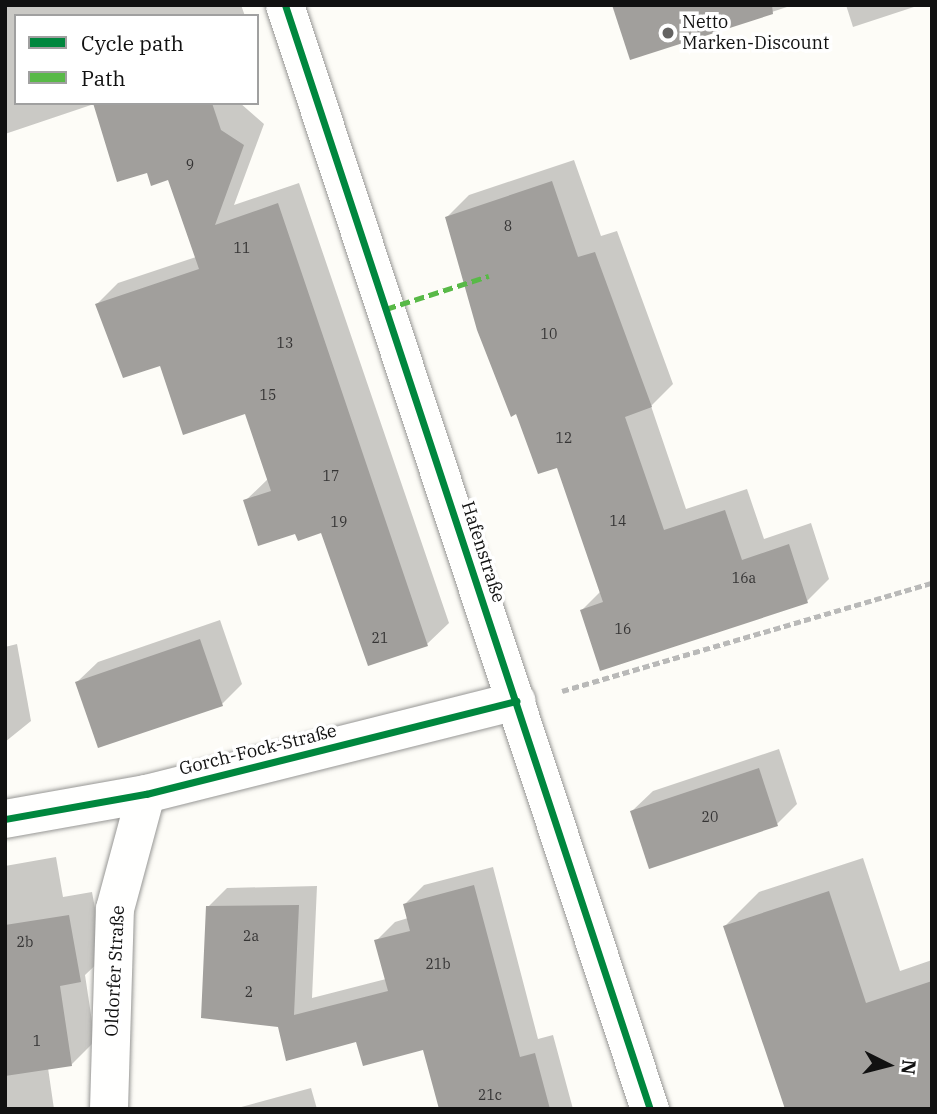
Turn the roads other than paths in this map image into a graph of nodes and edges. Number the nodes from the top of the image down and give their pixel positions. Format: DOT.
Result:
graph roads {
  1 [pos="285,5"];
  2 [pos="516,701"];
  3 [pos="146,794"];
  4 [pos="5,819"];
  5 [pos="109,1109"];
  6 [pos="650,1109"];
  1 -- 2 [label="street, Hafenstraße"];
  2 -- 3 [label="street, Gorch-Fock-Straße"];
  2 -- 6 [label="street, Hafenstraße"];
  3 -- 4 [label="street, Gorch-Fock-Straße"];
  3 -- 5 [label="street, Oldorfer Straße"];
}
